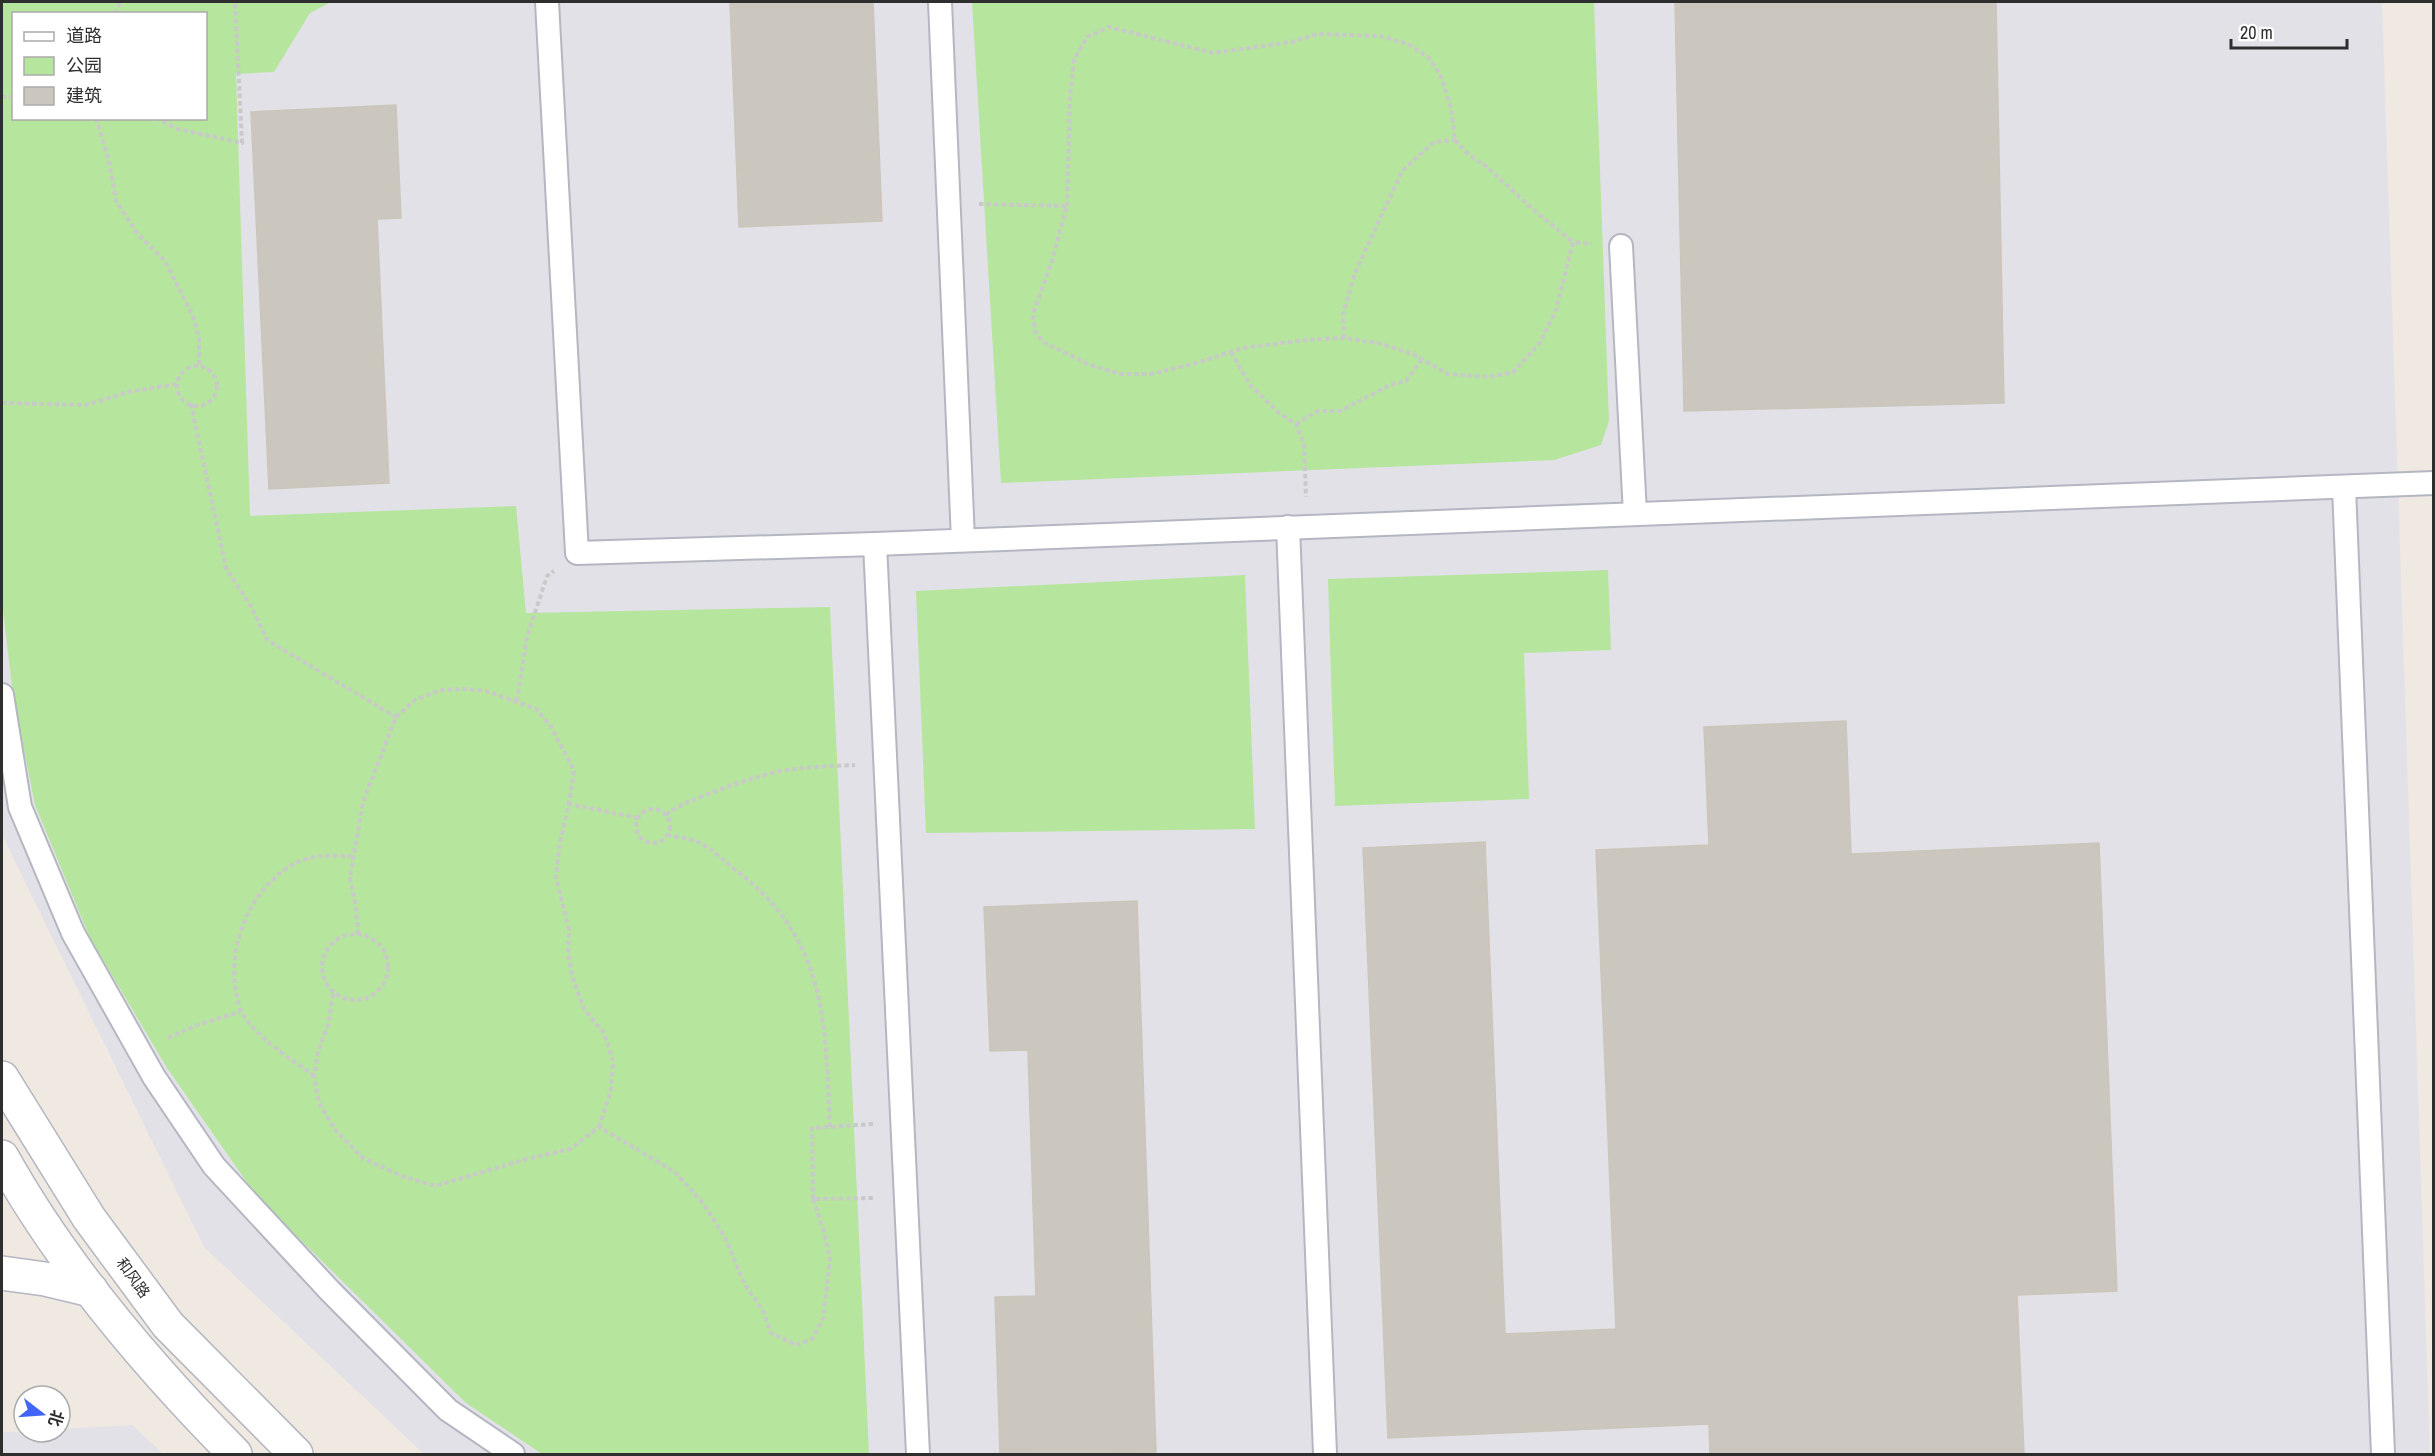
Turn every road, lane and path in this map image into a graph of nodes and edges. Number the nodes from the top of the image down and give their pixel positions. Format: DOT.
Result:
graph roads {
  1 [pos="235,2"];
  2 [pos="547,2"];
  3 [pos="940,2"];
  4 [pos="97,120"];
  5 [pos="160,120"];
  6 [pos="1455,140"];
  7 [pos="949,203"];
  8 [pos="1067,206"];
  9 [pos="1573,242"];
  10 [pos="1621,246"];
  11 [pos="1344,338"];
  12 [pos="1231,352"];
  13 [pos="1422,359"];
  14 [pos="199,366"];
  15 [pos="177,384"];
  16 [pos="2,403"];
  17 [pos="191,404"];
  18 [pos="1296,424"];
  19 [pos="2433,483"];
  20 [pos="2344,487"];
  21 [pos="1635,514"];
  22 [pos="1298,526"];
  23 [pos="963,540"];
  24 [pos="875,544"];
  25 [pos="577,553"];
  26 [pos="2,694"];
  27 [pos="517,701"];
  28 [pos="396,717"];
  29 [pos="885,765"];
  30 [pos="568,804"];
  31 [pos="666,815"];
  32 [pos="638,818"];
  33 [pos="667,835"];
  34 [pos="354,856"];
  35 [pos="358,934"];
  36 [pos="333,994"];
  37 [pos="240,1012"];
  38 [pos="139,1050"];
  39 [pos="314,1076"];
  40 [pos="2,1078"];
  41 [pos="902,1123"];
  42 [pos="599,1127"];
  43 [pos="830,1127"];
  44 [pos="2,1157"];
  45 [pos="906,1197"];
  46 [pos="813,1199"];
  47 [pos="2,1273"];
  48 [pos="92,1290"];
  49 [pos="235,1455"];
  50 [pos="296,1455"];
  51 [pos="513,1455"];
  52 [pos="918,1455"];
  53 [pos="1325,1455"];
  54 [pos="2383,1455"];
  1 -- 5 [label="path"];
  2 -- 25 [label="lane"];
  3 -- 7 [label="lane"];
  4 -- 14 [label="path"];
  6 -- 8 [label="path"];
  6 -- 9 [label="path"];
  6 -- 11 [label="path"];
  7 -- 8 [label="path"];
  7 -- 23 [label="lane"];
  8 -- 12 [label="path"];
  9 -- 10 [label="path"];
  9 -- 13 [label="path"];
  10 -- 21 [label="lane"];
  11 -- 12 [label="path"];
  11 -- 13 [label="path"];
  12 -- 18 [label="path"];
  13 -- 18 [label="path"];
  14 -- 15 [label="path"];
  14 -- 17 [label="path"];
  15 -- 16 [label="path"];
  15 -- 17 [label="path"];
  17 -- 28 [label="path"];
  18 -- 22 [label="path"];
  19 -- 20 [label="lane"];
  20 -- 21 [label="lane"];
  20 -- 54 [label="lane"];
  21 -- 22 [label="lane"];
  22 -- 23 [label="lane"];
  22 -- 53 [label="lane"];
  23 -- 24 [label="lane"];
  24 -- 25 [label="lane"];
  24 -- 29 [label="lane"];
  25 -- 27 [label="path"];
  26 -- 38 [label="lane"];
  27 -- 28 [label="path"];
  27 -- 30 [label="path"];
  28 -- 34 [label="path"];
  29 -- 31 [label="path"];
  29 -- 41 [label="lane"];
  30 -- 32 [label="path"];
  30 -- 42 [label="path"];
  31 -- 32 [label="path"];
  31 -- 33 [label="path"];
  32 -- 33 [label="path"];
  33 -- 43 [label="path"];
  34 -- 35 [label="path"];
  34 -- 37 [label="path"];
  35 -- 36 [label="path"];
  35 -- 36 [label="path"];
  36 -- 39 [label="path"];
  37 -- 38 [label="path"];
  37 -- 39 [label="path"];
  38 -- 51 [label="lane"];
  39 -- 42 [label="path"];
  40 -- 50 [label="street, 和风路"];
  41 -- 43 [label="path"];
  41 -- 45 [label="lane"];
  42 -- 46 [label="path"];
  43 -- 46 [label="path"];
  44 -- 48 [label="street"];
  45 -- 46 [label="path"];
  45 -- 52 [label="lane"];
  47 -- 48 [label="street"];
  48 -- 49 [label="street"];
}
